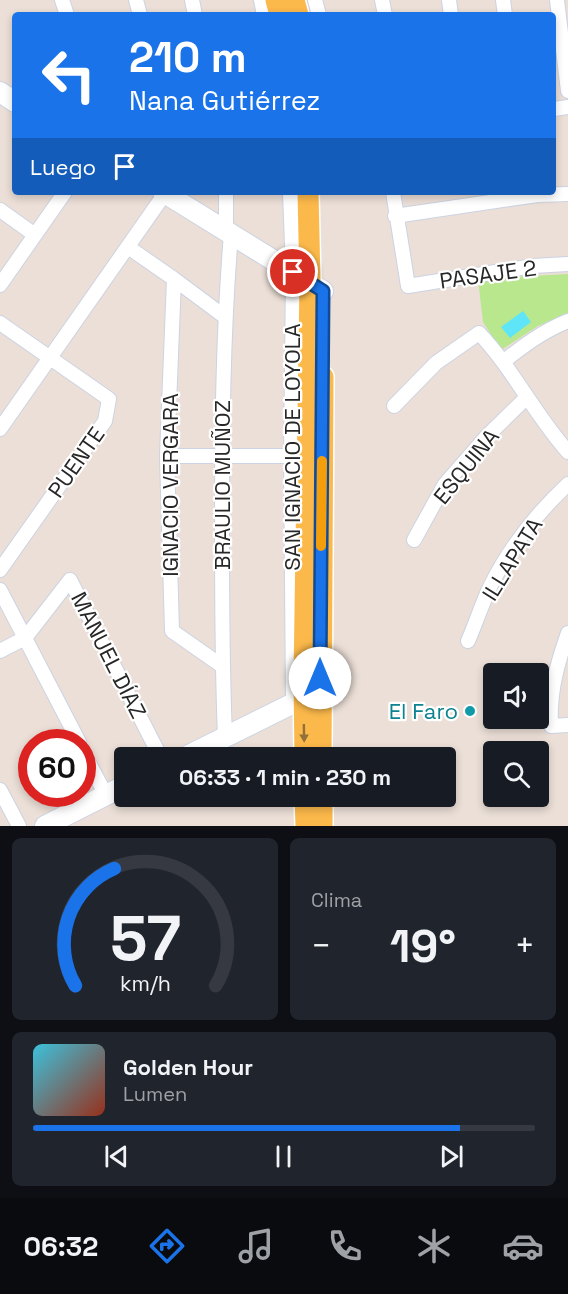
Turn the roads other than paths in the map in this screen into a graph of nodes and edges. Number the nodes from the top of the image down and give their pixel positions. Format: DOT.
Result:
graph roads {
  1 [pos="557,0"];
  2 [pos="568,91"];
  3 [pos="63,195"];
  4 [pos="164,195"];
  5 [pos="168,195"];
  6 [pos="226,195"];
  7 [pos="291,195"];
  8 [pos="308,195"];
  9 [pos="322,195"];
  10 [pos="393,195"];
  11 [pos="537,195"];
  12 [pos="0,210"];
  13 [pos="395,216"];
  14 [pos="228,232"];
  15 [pos="35,234"];
  16 [pos="128,247"];
  17 [pos="568,264"];
  18 [pos="174,279"];
  19 [pos="309,282"];
  20 [pos="0,285"];
  21 [pos="225,317"];
  22 [pos="568,321"];
  23 [pos="0,323"];
  24 [pos="49,357"];
  25 [pos="503,362"];
  26 [pos="526,398"];
  27 [pos="394,406"];
  28 [pos="0,429"];
  29 [pos="567,451"];
  30 [pos="222,455"];
  31 [pos="167,456"];
  32 [pos="291,456"];
  33 [pos="568,484"];
  34 [pos="414,540"];
  35 [pos="0,570"];
  36 [pos="0,590"];
  37 [pos="568,633"];
  38 [pos="25,638"];
  39 [pos="468,641"];
  40 [pos="0,651"];
  41 [pos="222,666"];
  42 [pos="306,696"];
  43 [pos="568,725"];
  44 [pos="71,729"];
  45 [pos="225,736"];
  46 [pos="155,747"];
  47 [pos="204,747"];
  48 [pos="305,747"];
  49 [pos="318,747"];
  50 [pos="96,776"];
  51 [pos="0,790"];
  52 [pos="114,791"];
  53 [pos="106,795"];
  54 [pos="305,807"];
  55 [pos="322,807"];
  56 [pos="19,826"];
  57 [pos="45,826"];
  58 [pos="306,826"];
  59 [pos="322,826"];
  1 -- 2 [label="street"];
  3 -- 15 [label="street"];
  4 -- 16 [label="street"];
  5 -- 14 [label="street"];
  6 -- 14 [label="street, BRAULIO MUÑOZ"];
  7 -- 19 [label="street, SAN IGNACIO DE LOYOLA"];
  8 -- 19 [label="main road, SAN IGNACIO DE LOYOLA"];
  9 -- 19 [label="main road, SAN IGNACIO DE LOYOLA"];
  10 -- 13 [label="street"];
  11 -- 13 [label="street"];
  12 -- 15 [label="street"];
  13 -- 17 [label="street, PASAJE 2"];
  14 -- 19 [label="street"];
  14 -- 21 [label="street, BRAULIO MUÑOZ"];
  15 -- 20 [label="street"];
  16 -- 18 [label="street"];
  16 -- 24 [label="street"];
  18 -- 21 [label="street"];
  18 -- 31 [label="street, IGNACIO VERGARA"];
  19 -- 32 [label="street, SAN IGNACIO DE LOYOLA"];
  19 -- 42 [label="main road, SAN IGNACIO DE LOYOLA"];
  21 -- 30 [label="street, BRAULIO MUÑOZ"];
  22 -- 25 [label="street"];
  23 -- 24 [label="street, PUENTE"];
  24 -- 28 [label="street"];
  24 -- 35 [label="street, PUENTE"];
  25 -- 26 [label="street"];
  25 -- 27 [label="street"];
  26 -- 29 [label="street"];
  26 -- 34 [label="street, ESQUINA"];
  30 -- 31 [label="street"];
  30 -- 32 [label="street"];
  30 -- 41 [label="street, BRAULIO MUÑOZ"];
  31 -- 41 [label="street, IGNACIO VERGARA"];
  32 -- 42 [label="street, SAN IGNACIO DE LOYOLA"];
  33 -- 39 [label="street, ILLAPATA"];
  36 -- 38 [label="street"];
  37 -- 43 [label="street"];
  38 -- 40 [label="street, MANUEL DÍAZ"];
  38 -- 44 [label="street"];
  38 -- 46 [label="street, MANUEL DÍAZ"];
  41 -- 45 [label="street, BRAULIO MUÑOZ"];
  42 -- 45 [label="street"];
  42 -- 48 [label="main road, SAN IGNACIO DE LOYOLA, one-way"];
  42 -- 49 [label="main road, SAN IGNACIO DE LOYOLA"];
  45 -- 47 [label="street"];
  50 -- 53 [label="street"];
  51 -- 56 [label="street"];
  52 -- 53 [label="street"];
  53 -- 57 [label="street"];
  54 -- 58 [label="main road"];
  55 -- 59 [label="main road"];
}
